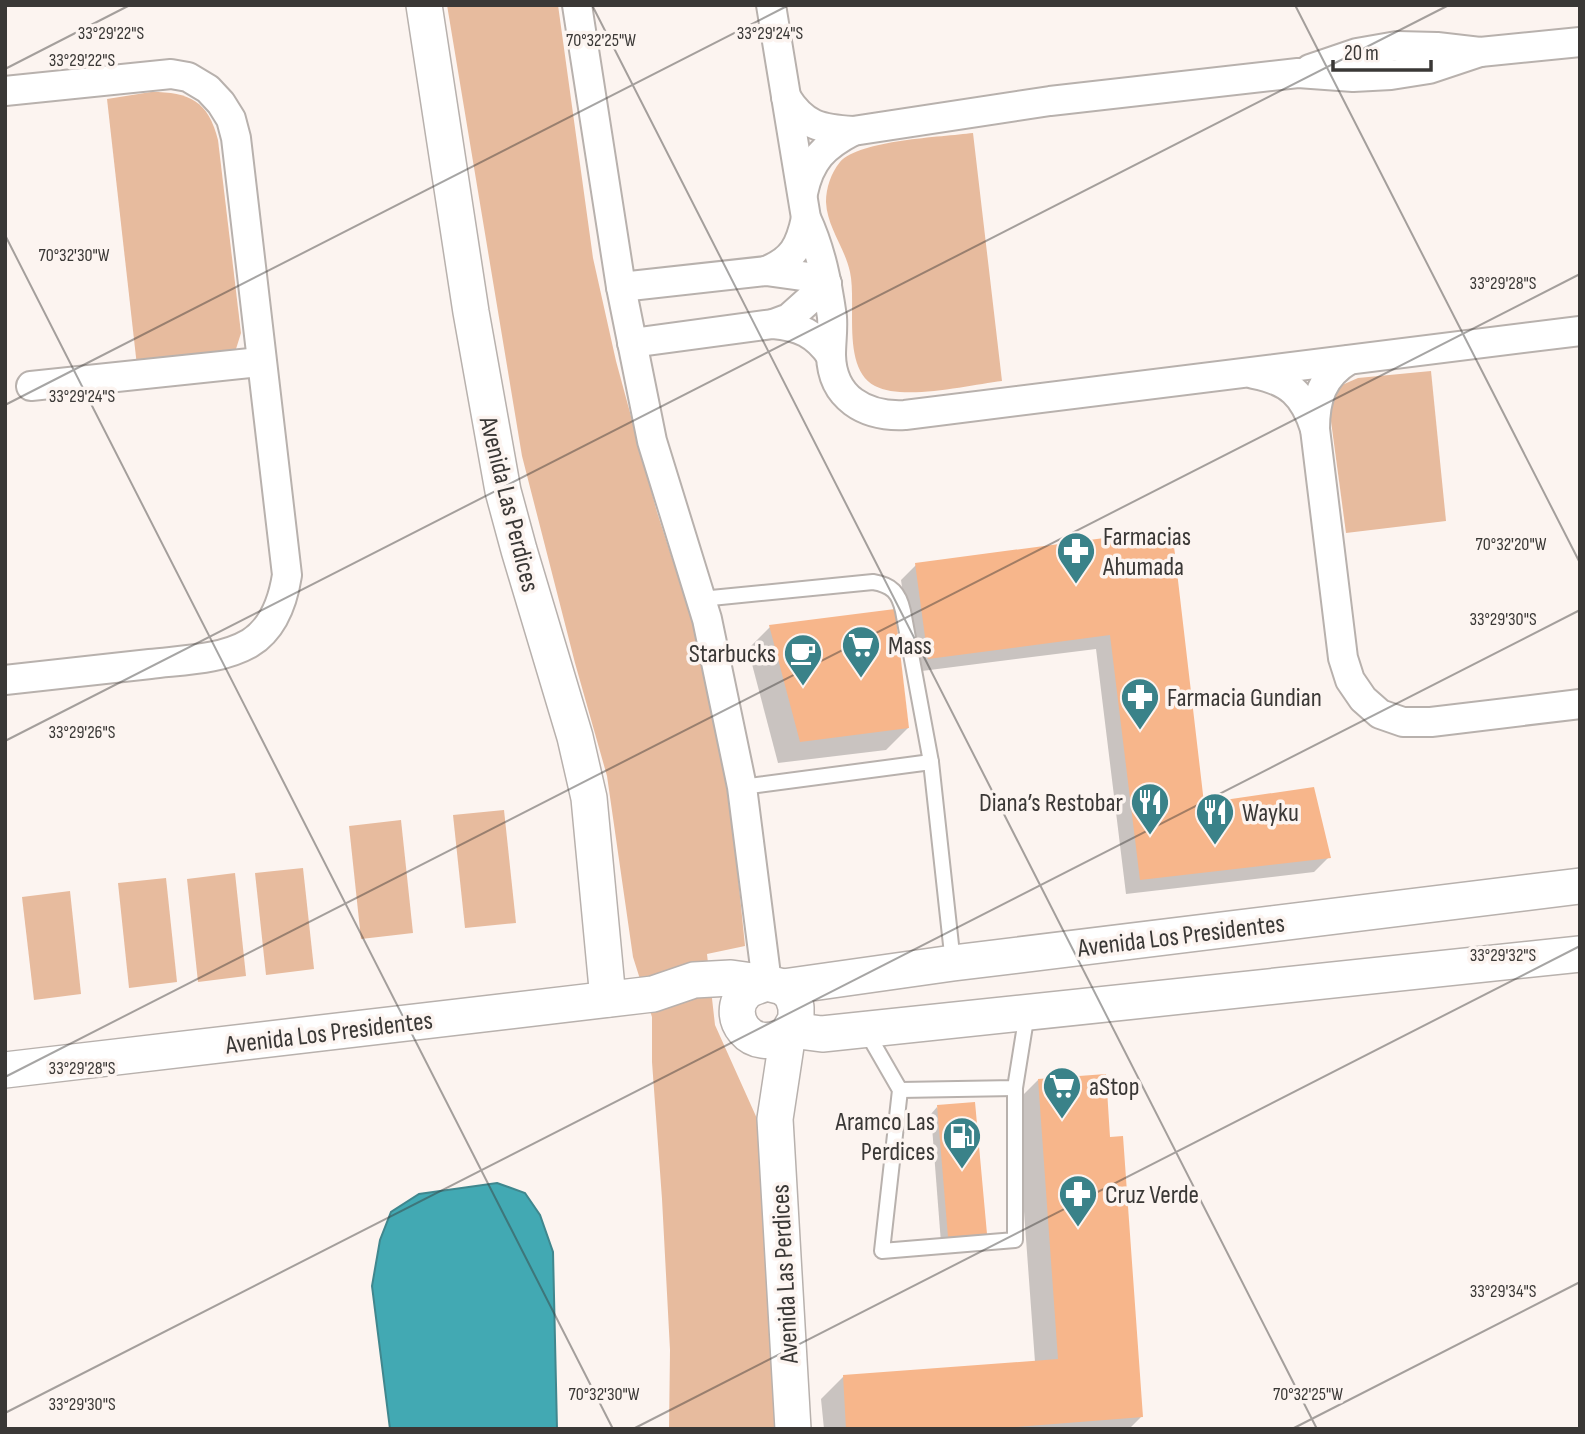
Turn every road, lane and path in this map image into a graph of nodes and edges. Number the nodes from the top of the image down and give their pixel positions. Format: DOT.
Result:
graph roads {
  1 [pos="424,5"];
  2 [pos="577,5"];
  3 [pos="771,5"];
  4 [pos="1580,42"];
  5 [pos="5,91"];
  6 [pos="786,96"];
  7 [pos="853,131"];
  8 [pos="804,207"];
  9 [pos="766,271"];
  10 [pos="827,284"];
  11 [pos="621,287"];
  12 [pos="773,324"];
  13 [pos="1580,331"];
  14 [pos="632,343"];
  15 [pos="831,356"];
  16 [pos="1349,360"];
  17 [pos="260,362"];
  18 [pos="1247,372"];
  19 [pos="31,386"];
  20 [pos="1315,429"];
  21 [pos="701,600"];
  22 [pos="5,680"];
  23 [pos="1580,704"];
  24 [pos="931,762"];
  25 [pos="742,787"];
  26 [pos="1580,886"];
  27 [pos="1580,954"];
  28 [pos="953,963"];
  29 [pos="775,985"];
  30 [pos="653,994"];
  31 [pos="608,999"];
  32 [pos="1027,1013"];
  33 [pos="745,1027"];
  34 [pos="865,1030"];
  35 [pos="789,1031"];
  36 [pos="5,1069"];
  37 [pos="1015,1088"];
  38 [pos="900,1090"];
  39 [pos="775,1119"];
  40 [pos="793,1429"];
  1 -- 31 [label="street, Avenida Las Perdices"];
  2 -- 11 [label="street"];
  3 -- 6 [label="street"];
  4 -- 7 [label="street"];
  5 -- 17 [label="street"];
  6 -- 7 [label="street"];
  6 -- 8 [label="street"];
  7 -- 8 [label="street"];
  8 -- 9 [label="street"];
  8 -- 10 [label="street"];
  9 -- 10 [label="street"];
  9 -- 11 [label="street"];
  10 -- 12 [label="street"];
  10 -- 15 [label="street"];
  11 -- 14 [label="street"];
  12 -- 14 [label="street"];
  12 -- 15 [label="street"];
  13 -- 16 [label="street"];
  14 -- 21 [label="street"];
  15 -- 18 [label="street"];
  16 -- 18 [label="street"];
  16 -- 20 [label="street"];
  17 -- 19 [label="street"];
  17 -- 22 [label="street"];
  18 -- 20 [label="street"];
  20 -- 23 [label="street"];
  21 -- 24 [label="lane"];
  21 -- 25 [label="street"];
  24 -- 25 [label="lane"];
  24 -- 28 [label="lane"];
  25 -- 29 [label="street"];
  26 -- 28 [label="street, Avenida Los Presidentes"];
  27 -- 32 [label="street"];
  28 -- 29 [label="street, Avenida Los Presidentes"];
  29 -- 30 [label="street, Avenida Los Presidentes"];
  29 -- 33 [label="street"];
  29 -- 35 [label="street"];
  30 -- 31 [label="street, Avenida Los Presidentes"];
  30 -- 33 [label="street, Avenida Los Presidentes"];
  31 -- 36 [label="street, Avenida Los Presidentes"];
  32 -- 34 [label="street"];
  32 -- 37 [label="lane"];
  33 -- 35 [label="street"];
  33 -- 39 [label="street, Avenida Las Perdices"];
  34 -- 35 [label="street"];
  34 -- 38 [label="lane"];
  35 -- 39 [label="street, Avenida Las Perdices"];
  37 -- 38 [label="lane"];
  37 -- 38 [label="lane"];
  39 -- 40 [label="street, Avenida Las Perdices"];
}
